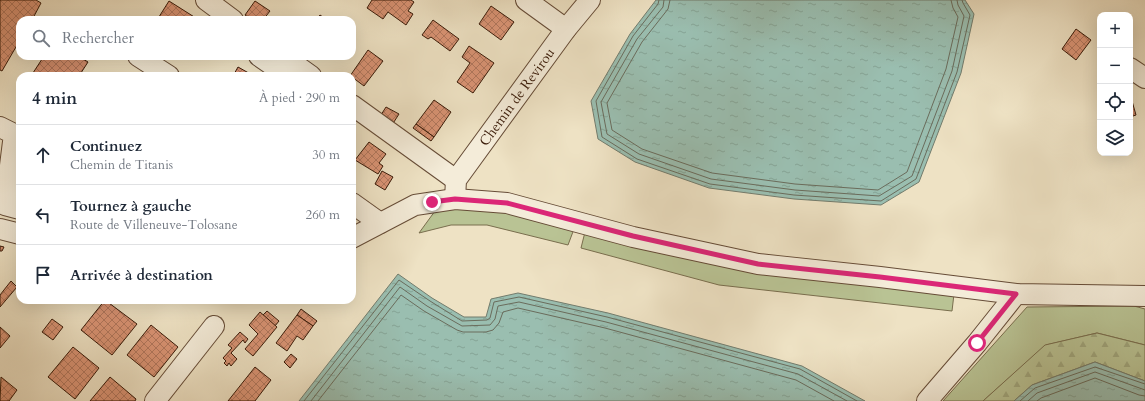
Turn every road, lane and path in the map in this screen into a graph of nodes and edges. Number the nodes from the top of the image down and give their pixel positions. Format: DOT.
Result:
graph roads {
  1 [pos="206,0"];
  2 [pos="526,0"];
  3 [pos="590,0"];
  4 [pos="228,16"];
  5 [pos="566,29"];
  6 [pos="144,60"];
  7 [pos="265,60"];
  8 [pos="289,60"];
  9 [pos="1133,70"];
  10 [pos="163,72"];
  11 [pos="282,72"];
  12 [pos="305,72"];
  13 [pos="1145,78"];
  14 [pos="356,108"];
  15 [pos="356,124"];
  16 [pos="0,127"];
  17 [pos="456,191"];
  18 [pos="356,206"];
  19 [pos="16,208"];
  20 [pos="380,223"];
  21 [pos="0,229"];
  22 [pos="16,233"];
  23 [pos="356,236"];
  24 [pos="1016,294"];
  25 [pos="1145,296"];
  26 [pos="214,326"];
  27 [pos="155,401"];
  28 [pos="927,401"];
  1 -- 4 [label="street"];
  2 -- 5 [label="street"];
  3 -- 5 [label="street, Chemin de Revirou"];
  5 -- 17 [label="street, Chemin de Revirou"];
  6 -- 10 [label="street"];
  7 -- 11 [label="street"];
  8 -- 12 [label="street"];
  9 -- 13 [label="street"];
  14 -- 17 [label="street"];
  15 -- 17 [label="street"];
  16 -- 19 [label="street"];
  17 -- 20 [label="street"];
  17 -- 24 [label="street"];
  18 -- 20 [label="street"];
  20 -- 23 [label="street"];
  21 -- 22 [label="street"];
  24 -- 25 [label="street"];
  24 -- 28 [label="street"];
  26 -- 27 [label="street"];
}
